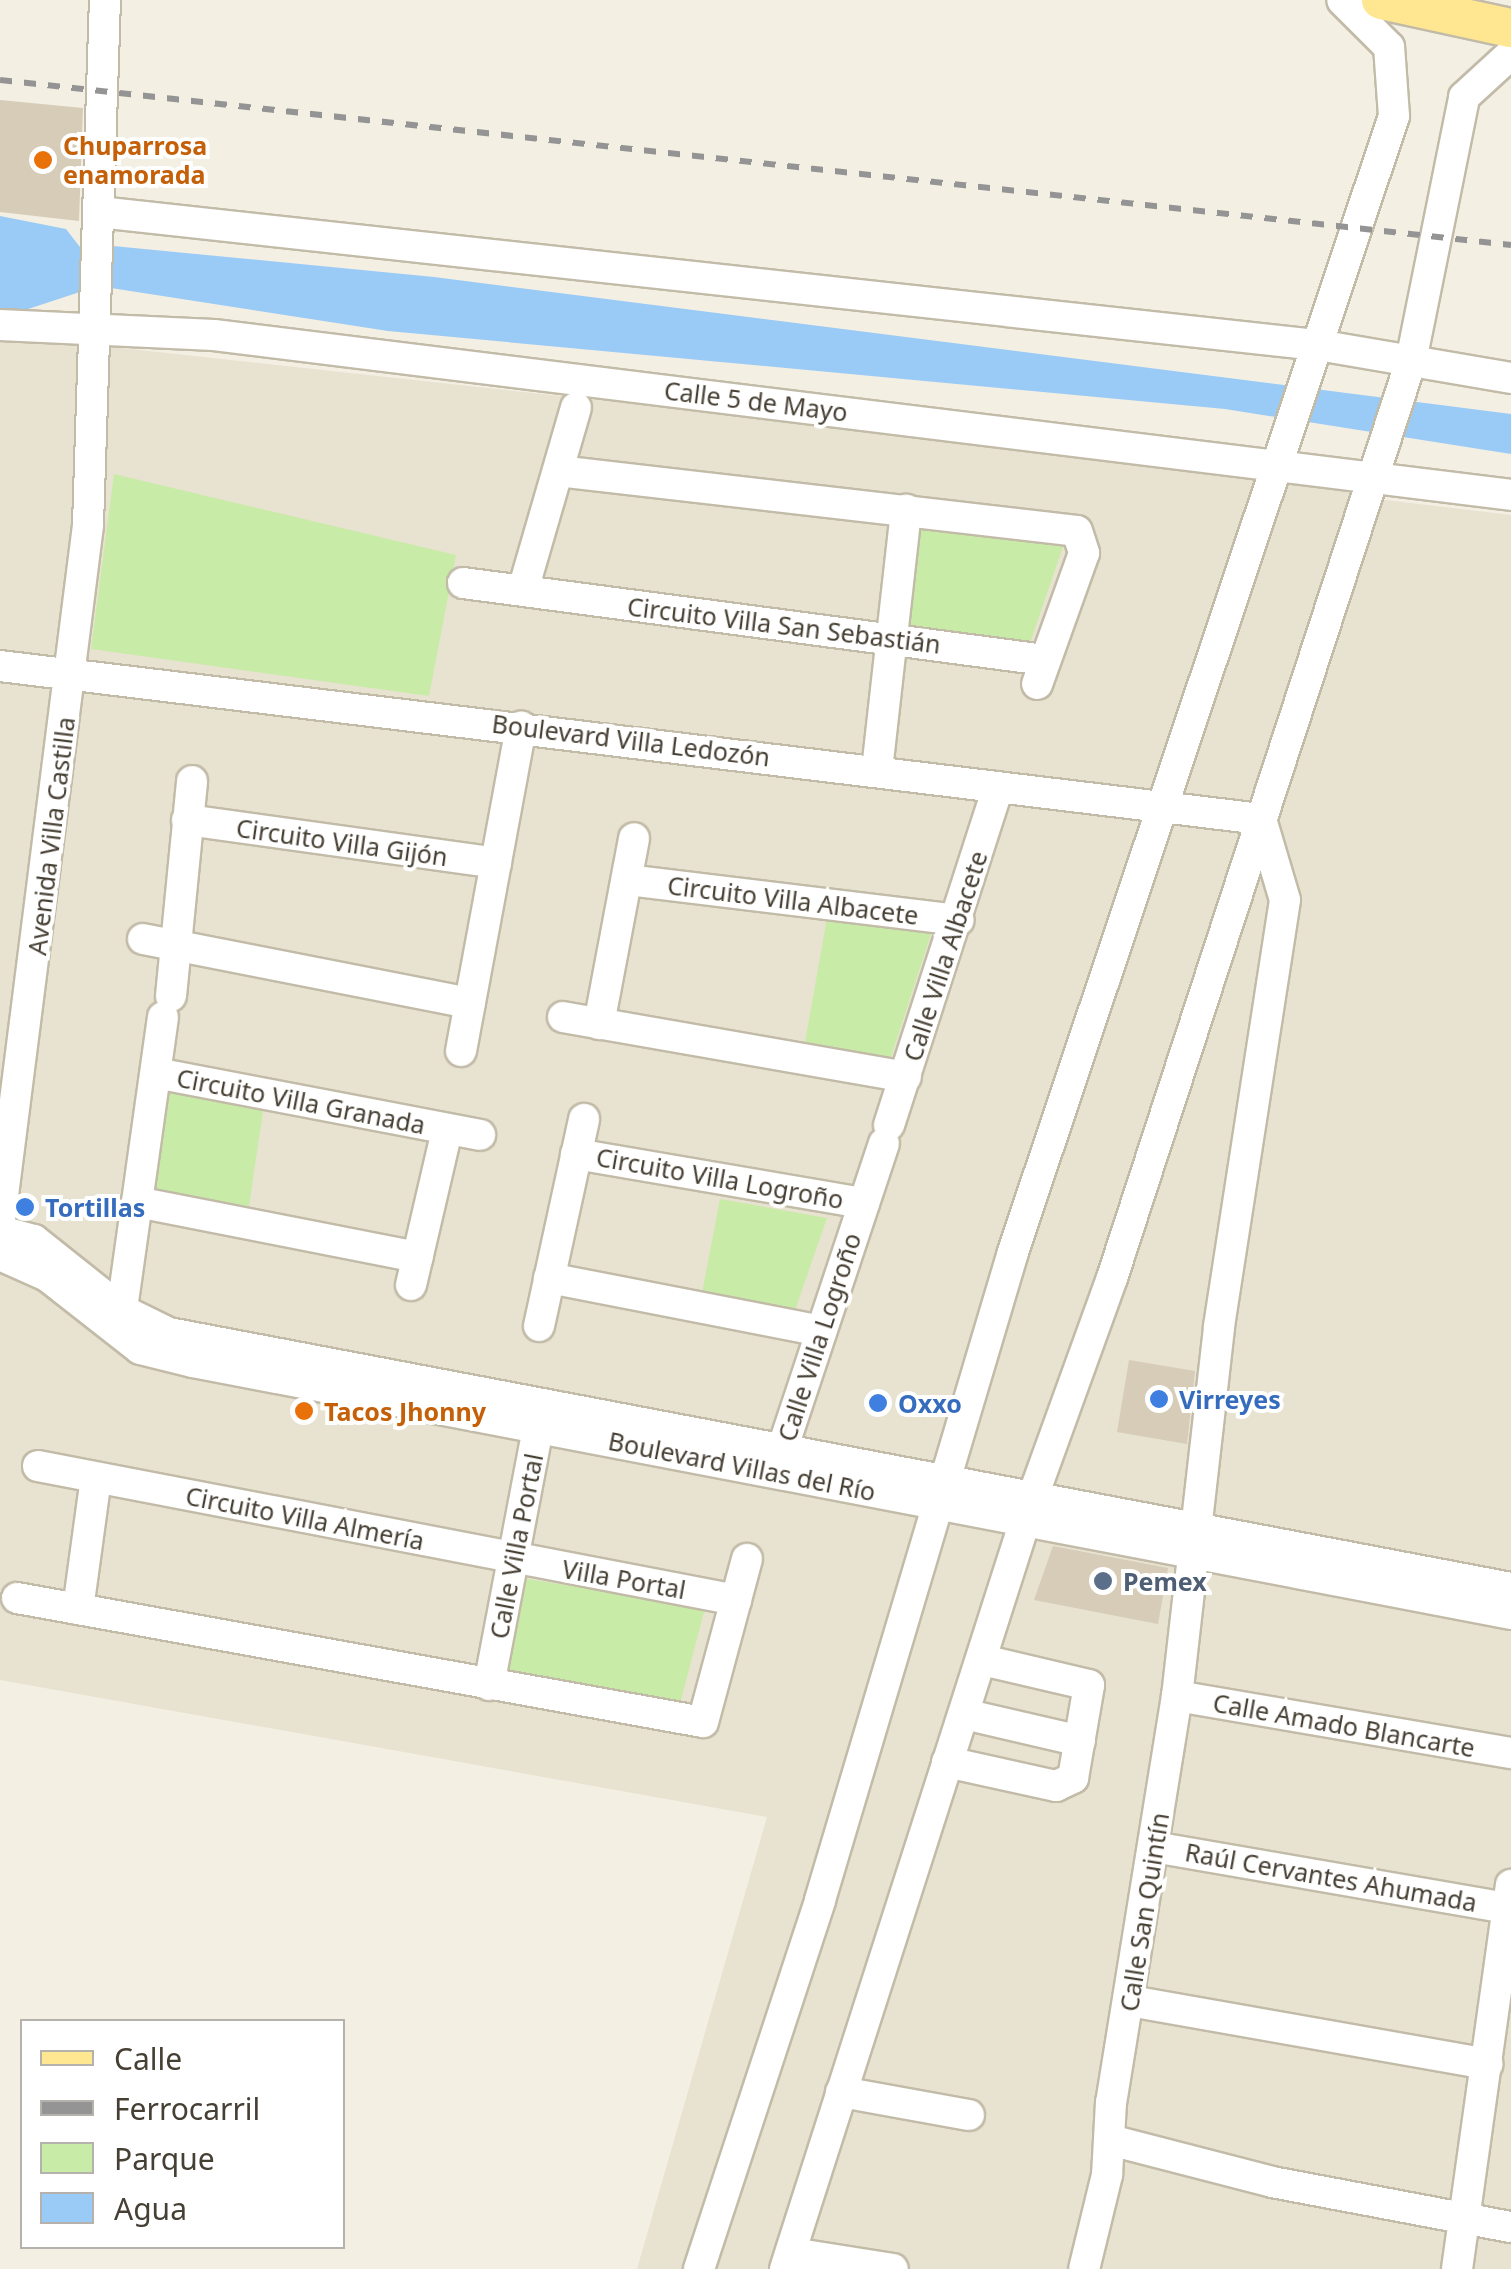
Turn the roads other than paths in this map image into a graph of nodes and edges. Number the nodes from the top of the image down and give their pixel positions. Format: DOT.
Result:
graph roads {
  1 [pos="105,0"];
  2 [pos="1342,0"];
  3 [pos="1381,0"];
  4 [pos="1455,9"];
  5 [pos="1511,28"];
  6 [pos="1511,54"];
  7 [pos="100,220"];
  8 [pos="95,312"];
  9 [pos="0,325"];
  10 [pos="1315,357"];
  11 [pos="1410,365"];
  12 [pos="1511,378"];
  13 [pos="576,408"];
  14 [pos="1282,455"];
  15 [pos="1375,470"];
  16 [pos="558,471"];
  17 [pos="1511,495"];
  18 [pos="906,510"];
  19 [pos="462,583"];
  20 [pos="524,590"];
  21 [pos="891,638"];
  22 [pos="0,666"];
  23 [pos="72,673"];
  24 [pos="521,727"];
  25 [pos="877,770"];
  26 [pos="192,780"];
  27 [pos="998,787"];
  28 [pos="1162,805"];
  29 [pos="1261,819"];
  30 [pos="187,820"];
  31 [pos="634,838"];
  32 [pos="496,864"];
  33 [pos="627,880"];
  34 [pos="959,920"];
  35 [pos="143,938"];
  36 [pos="176,945"];
  37 [pos="470,1003"];
  38 [pos="563,1018"];
  39 [pos="599,1024"];
  40 [pos="461,1051"];
  41 [pos="156,1073"];
  42 [pos="906,1076"];
  43 [pos="9,1088"];
  44 [pos="584,1119"];
  45 [pos="447,1130"];
  46 [pos="480,1135"];
  47 [pos="576,1154"];
  48 [pos="137,1202"];
  49 [pos="864,1203"];
  50 [pos="0,1219"];
  51 [pos="0,1231"];
  52 [pos="0,1255"];
  53 [pos="548,1278"];
  54 [pos="120,1323"];
  55 [pos="539,1326"];
  56 [pos="814,1329"];
  57 [pos="540,1417"];
  58 [pos="769,1458"];
  59 [pos="38,1466"];
  60 [pos="96,1478"];
  61 [pos="943,1492"];
  62 [pos="1029,1511"];
  63 [pos="1195,1540"];
  64 [pos="747,1558"];
  65 [pos="513,1559"];
  66 [pos="1511,1588"];
  67 [pos="17,1598"];
  68 [pos="736,1600"];
  69 [pos="78,1609"];
  70 [pos="1511,1614"];
  71 [pos="982,1660"];
  72 [pos="489,1685"];
  73 [pos="1176,1696"];
  74 [pos="964,1714"];
  75 [pos="1080,1742"];
  76 [pos="1511,1754"];
  77 [pos="947,1762"];
  78 [pos="1154,1847"];
  79 [pos="1509,1896"];
  80 [pos="1507,1945"];
  81 [pos="1130,2001"];
  82 [pos="1487,2064"];
  83 [pos="841,2092"];
  84 [pos="969,2115"];
  85 [pos="1110,2140"];
  86 [pos="1464,2220"];
  87 [pos="1511,2227"];
  88 [pos="788,2261"];
  89 [pos="699,2269"];
  90 [pos="894,2269"];
  91 [pos="1084,2269"];
  92 [pos="1457,2269"];
  1 -- 7 [label="street, Avenida Villa Castilla"];
  2 -- 10 [label="street"];
  3 -- 4 [label="main road"];
  4 -- 5 [label="main road"];
  6 -- 11 [label="street"];
  7 -- 8 [label="street, Avenida Villa Castilla"];
  7 -- 10 [label="street"];
  8 -- 9 [label="street, Calle 5 de Mayo"];
  8 -- 14 [label="street, Calle 5 de Mayo"];
  8 -- 23 [label="street, Avenida Villa Castilla"];
  10 -- 11 [label="street"];
  10 -- 14 [label="street"];
  11 -- 12 [label="street"];
  11 -- 15 [label="street"];
  13 -- 16 [label="street"];
  14 -- 15 [label="street, Calle 5 de Mayo"];
  14 -- 28 [label="street"];
  15 -- 17 [label="street, Calle 5 de Mayo"];
  15 -- 29 [label="street"];
  16 -- 18 [label="street"];
  16 -- 20 [label="street"];
  18 -- 21 [label="street"];
  18 -- 21 [label="street, Circuito Villa San Sebastián"];
  19 -- 20 [label="street, Circuito Villa San Sebastián"];
  20 -- 21 [label="street, Circuito Villa San Sebastián"];
  21 -- 25 [label="street"];
  22 -- 23 [label="street, Boulevard Villa Ledozón"];
  23 -- 24 [label="street, Boulevard Villa Ledozón"];
  23 -- 43 [label="street, Avenida Villa Castilla"];
  24 -- 25 [label="street, Boulevard Villa Ledozón"];
  24 -- 32 [label="street"];
  25 -- 27 [label="street, Boulevard Villa Ledozón"];
  26 -- 30 [label="street"];
  27 -- 28 [label="street, Boulevard Villa Ledozón"];
  27 -- 34 [label="street, Calle Villa Albacete"];
  28 -- 29 [label="street, Boulevard Villa Ledozón"];
  28 -- 61 [label="street"];
  29 -- 62 [label="street"];
  29 -- 63 [label="street, Calle San Quintín"];
  30 -- 32 [label="street, Circuito Villa Gijón"];
  30 -- 36 [label="street"];
  31 -- 33 [label="street"];
  32 -- 37 [label="street"];
  33 -- 34 [label="street, Circuito Villa Albacete"];
  33 -- 39 [label="street"];
  34 -- 42 [label="street, Calle Villa Albacete"];
  35 -- 36 [label="street"];
  36 -- 37 [label="street"];
  36 -- 41 [label="street, Circuito Villa Granada"];
  37 -- 40 [label="street"];
  38 -- 39 [label="street"];
  39 -- 42 [label="street"];
  41 -- 45 [label="street, Circuito Villa Granada"];
  41 -- 48 [label="street, Circuito Villa Granada"];
  42 -- 49 [label="street, Calle Villa Albacete"];
  43 -- 50 [label="street, Avenida Villa Castilla"];
  44 -- 47 [label="street, Circuito Villa Logroño"];
  45 -- 46 [label="street, Circuito Villa Granada"];
  45 -- 48 [label="street, Circuito Villa Granada"];
  47 -- 49 [label="street, Circuito Villa Logroño"];
  47 -- 53 [label="street, Circuito Villa Logroño"];
  48 -- 54 [label="street, Circuito Villa Granada"];
  49 -- 56 [label="street, Calle Villa Logroño"];
  51 -- 54 [label="street, Boulevard Villas del Río"];
  52 -- 54 [label="street, Boulevard Villas del Río"];
  53 -- 55 [label="street, Circuito Villa Logroño"];
  53 -- 56 [label="street"];
  54 -- 57 [label="street, Boulevard Villas del Río"];
  56 -- 58 [label="street"];
  57 -- 58 [label="street, Boulevard Villas del Río"];
  57 -- 65 [label="street, Calle Villa Portal"];
  58 -- 61 [label="street, Boulevard Villas del Río"];
  59 -- 60 [label="street, Circuito Villa Almería"];
  60 -- 65 [label="street, Circuito Villa Almería"];
  60 -- 69 [label="street"];
  61 -- 62 [label="street, Boulevard Villas del Río"];
  61 -- 89 [label="street"];
  62 -- 63 [label="street, Boulevard Villas del Río"];
  62 -- 71 [label="street"];
  63 -- 66 [label="street, Boulevard Villas del Río"];
  63 -- 70 [label="street, Boulevard Villas del Río"];
  63 -- 73 [label="street, Calle San Quintín"];
  64 -- 68 [label="street"];
  65 -- 68 [label="street, Villa Portal"];
  65 -- 72 [label="street, Calle Villa Portal"];
  67 -- 69 [label="street"];
  68 -- 72 [label="street"];
  69 -- 72 [label="street"];
  71 -- 74 [label="street"];
  71 -- 75 [label="street"];
  73 -- 76 [label="street, Calle Amado Blancarte"];
  73 -- 78 [label="street, Calle San Quintín"];
  74 -- 75 [label="street"];
  74 -- 77 [label="street"];
  75 -- 77 [label="street"];
  77 -- 83 [label="street"];
  78 -- 79 [label="street, Raúl Cervantes Ahumada"];
  78 -- 81 [label="street, Calle San Quintín"];
  79 -- 80 [label="street"];
  80 -- 82 [label="street"];
  81 -- 82 [label="street"];
  81 -- 85 [label="street, Calle San Quintín"];
  82 -- 86 [label="street"];
  83 -- 84 [label="street"];
  83 -- 88 [label="street"];
  85 -- 86 [label="street"];
  85 -- 91 [label="street, Calle San Quintín"];
  86 -- 87 [label="street"];
  86 -- 92 [label="street"];
  88 -- 90 [label="street"];
}
